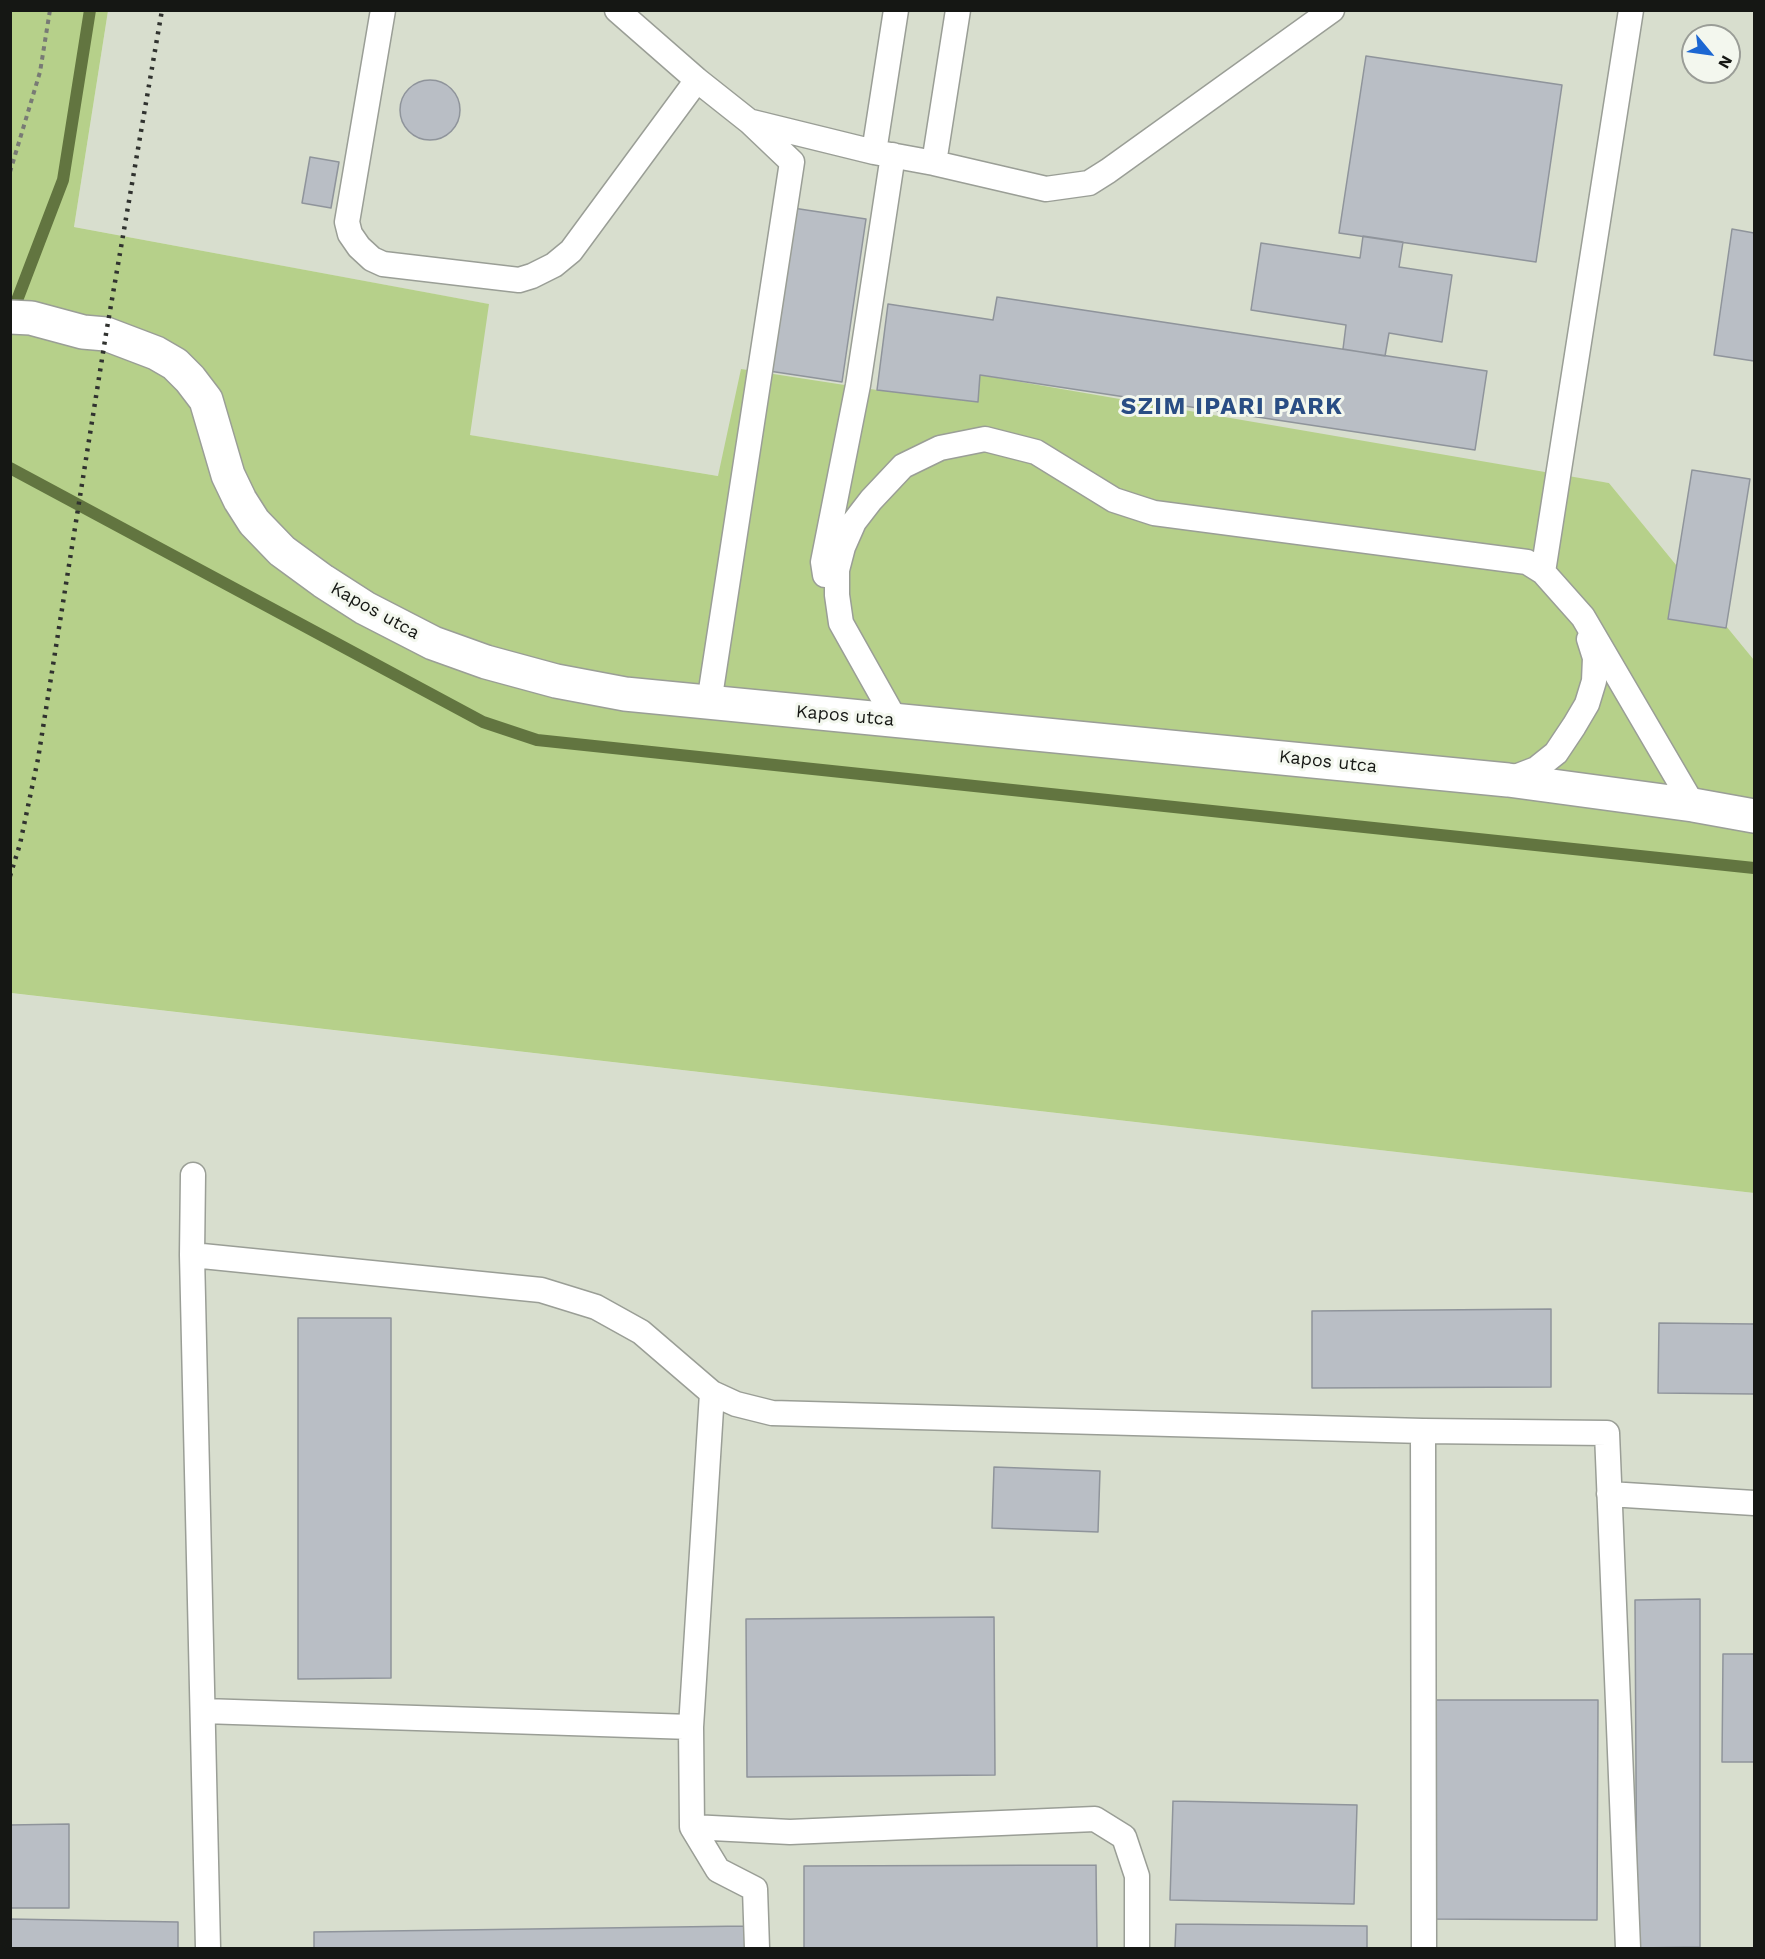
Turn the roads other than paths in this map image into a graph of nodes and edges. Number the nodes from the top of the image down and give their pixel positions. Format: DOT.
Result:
graph roads {
  1 [pos="383,10"];
  2 [pos="617,10"];
  3 [pos="897,10"];
  4 [pos="958,10"];
  5 [pos="1332,10"];
  6 [pos="1628,11"];
  7 [pos="697,80"];
  8 [pos="750,122"];
  9 [pos="834,142"];
  10 [pos="884,153"];
  11 [pos="792,162"];
  12 [pos="934,163"];
  13 [pos="21,317"];
  14 [pos="1543,572"];
  15 [pos="1583,617"];
  16 [pos="841,623"];
  17 [pos="709,703"];
  18 [pos="896,721"];
  19 [pos="1508,780"];
  20 [pos="1694,805"];
  21 [pos="1755,816"];
  22 [pos="193,1175"];
  23 [pos="192,1255"];
  24 [pos="712,1393"];
  25 [pos="1423,1431"];
  26 [pos="1610,1494"];
  27 [pos="1755,1503"];
  28 [pos="203,1711"];
  29 [pos="691,1727"];
  30 [pos="692,1827"];
  31 [pos="208,1948"];
  32 [pos="757,1948"];
  33 [pos="1137,1948"];
  34 [pos="1424,1948"];
  35 [pos="1628,1948"];
  1 -- 7 [label="lane"];
  2 -- 7 [label="lane"];
  3 -- 10 [label="lane"];
  4 -- 12 [label="lane"];
  5 -- 12 [label="lane"];
  6 -- 14 [label="lane"];
  7 -- 8 [label="lane"];
  8 -- 9 [label="lane"];
  8 -- 11 [label="lane"];
  9 -- 10 [label="lane"];
  9 -- 11 [label="lane"];
  10 -- 12 [label="lane"];
  10 -- 16 [label="lane"];
  11 -- 17 [label="lane"];
  13 -- 17 [label="street, Kapos utca"];
  14 -- 15 [label="lane"];
  14 -- 16 [label="lane"];
  15 -- 19 [label="lane"];
  15 -- 20 [label="lane"];
  16 -- 18 [label="lane"];
  17 -- 18 [label="street, Kapos utca"];
  18 -- 19 [label="street, Kapos utca"];
  19 -- 20 [label="street, Kapos utca"];
  20 -- 21 [label="street, Kapos utca"];
  22 -- 23 [label="lane"];
  23 -- 24 [label="lane"];
  23 -- 28 [label="lane"];
  24 -- 25 [label="lane"];
  24 -- 29 [label="lane"];
  25 -- 26 [label="lane"];
  25 -- 34 [label="lane"];
  26 -- 27 [label="lane"];
  26 -- 35 [label="lane"];
  28 -- 29 [label="lane"];
  28 -- 31 [label="lane"];
  29 -- 30 [label="lane"];
  30 -- 32 [label="lane"];
  30 -- 33 [label="lane"];
}
